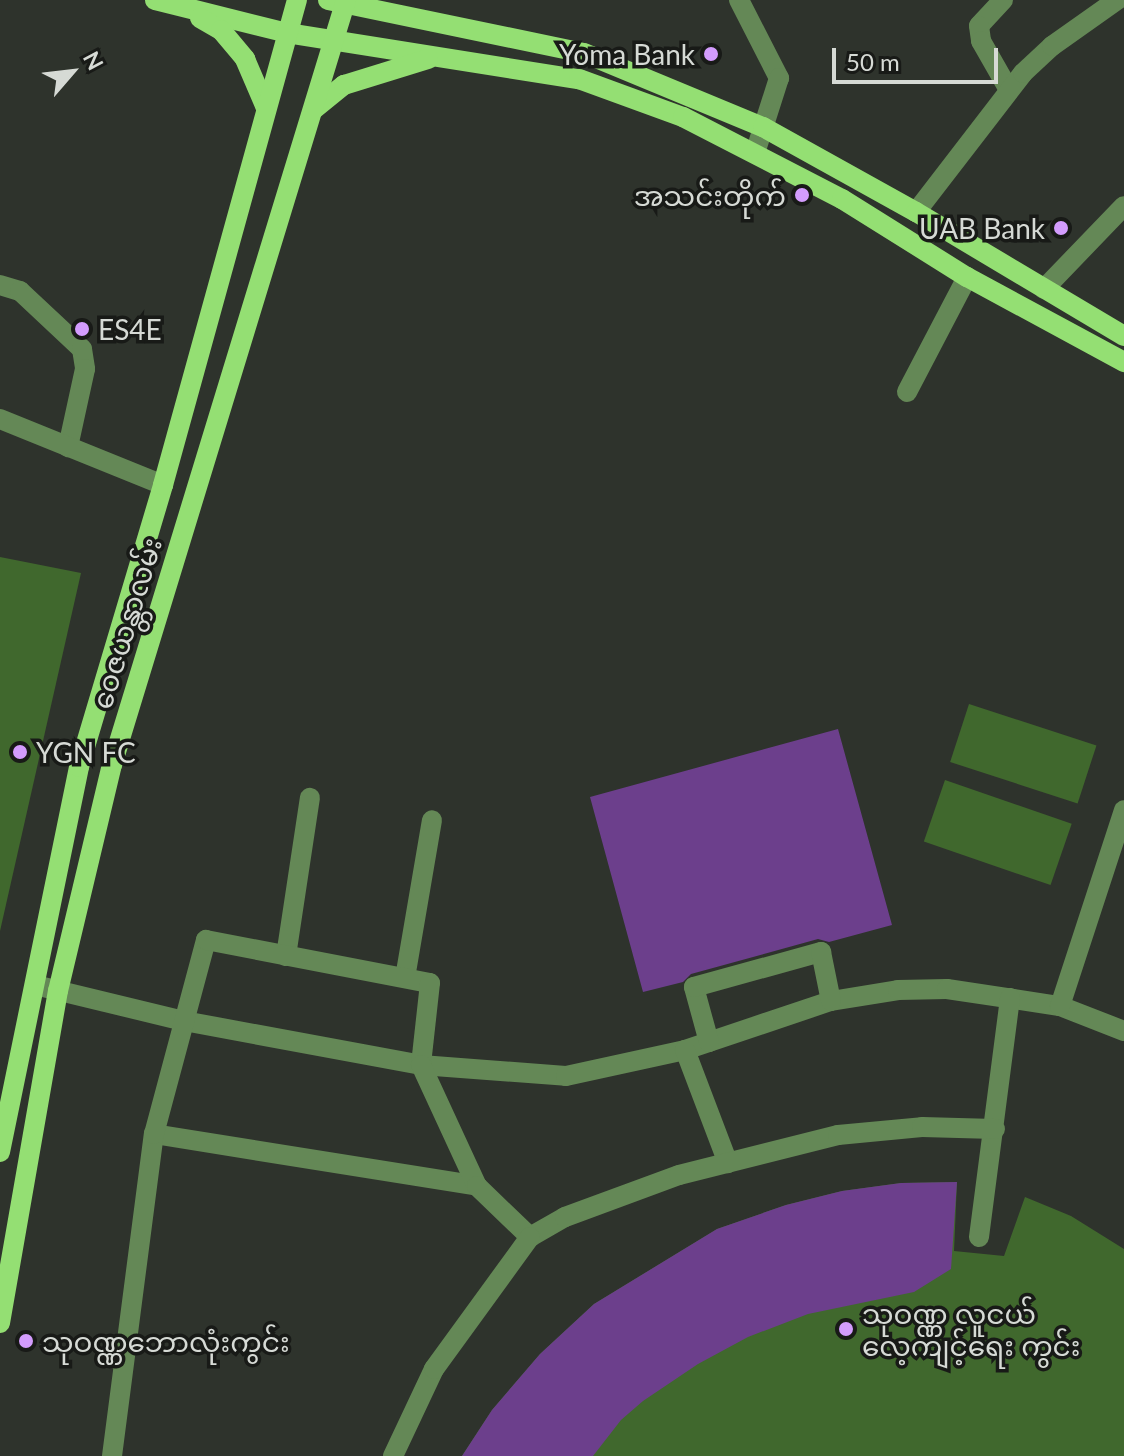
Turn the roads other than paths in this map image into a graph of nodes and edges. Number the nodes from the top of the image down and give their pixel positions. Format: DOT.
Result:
graph roads {
  1 [pos="155,0"];
  2 [pos="297,0"];
  3 [pos="409,0"];
  4 [pos="739,0"];
  5 [pos="1003,0"];
  6 [pos="1117,0"];
  7 [pos="340,1"];
  8 [pos="179,6"];
  9 [pos="435,23"];
  10 [pos="287,33"];
  11 [pos="335,41"];
  12 [pos="434,57"];
  13 [pos="1009,90"];
  14 [pos="266,108"];
  15 [pos="313,110"];
  16 [pos="763,127"];
  17 [pos="755,153"];
  18 [pos="1124,206"];
  19 [pos="916,212"];
  20 [pos="980,251"];
  21 [pos="967,277"];
  22 [pos="0,285"];
  23 [pos="1044,289"];
  24 [pos="1124,336"];
  25 [pos="1124,362"];
  26 [pos="907,392"];
  27 [pos="0,419"];
  28 [pos="68,447"];
  29 [pos="163,485"];
  30 [pos="310,798"];
  31 [pos="1124,810"];
  32 [pos="432,820"];
  33 [pos="286,956"];
  34 [pos="405,978"];
  35 [pos="35,985"];
  36 [pos="58,991"];
  37 [pos="1010,998"];
  38 [pos="831,1001"];
  39 [pos="1060,1006"];
  40 [pos="184,1021"];
  41 [pos="1124,1031"];
  42 [pos="709,1042"];
  43 [pos="685,1050"];
  44 [pos="421,1065"];
  45 [pos="6,1095"];
  46 [pos="995,1129"];
  47 [pos="154,1134"];
  48 [pos="0,1152"];
  49 [pos="728,1163"];
  50 [pos="477,1186"];
  51 [pos="530,1237"];
  52 [pos="979,1237"];
  53 [pos="0,1323"];
  54 [pos="112,1456"];
  55 [pos="393,1456"];
  1 -- 8 [label="main road"];
  2 -- 10 [label="main road, ဝေဇယန္တာလမ်း"];
  3 -- 9 [label="main road"];
  4 -- 16 [label="street"];
  5 -- 13 [label="street"];
  6 -- 13 [label="street"];
  7 -- 9 [label="main road"];
  7 -- 11 [label="main road, ဝေဇယန္တာလမ်း"];
  8 -- 10 [label="main road"];
  8 -- 14 [label="main road"];
  9 -- 16 [label="main road"];
  10 -- 11 [label="main road"];
  10 -- 14 [label="main road, ဝေဇယန္တာလမ်း"];
  11 -- 12 [label="main road"];
  11 -- 15 [label="main road, ဝေဇယန္တာလမ်း"];
  12 -- 15 [label="main road"];
  12 -- 17 [label="main road"];
  13 -- 19 [label="street"];
  14 -- 29 [label="main road, ဝေဇယန္တာလမ်း"];
  15 -- 36 [label="main road, ဝေဇယန္တာလမ်း"];
  16 -- 17 [label="street"];
  16 -- 19 [label="main road"];
  17 -- 21 [label="main road"];
  18 -- 23 [label="street"];
  19 -- 20 [label="main road"];
  20 -- 21 [label="main road"];
  20 -- 23 [label="main road"];
  21 -- 25 [label="main road"];
  21 -- 26 [label="street"];
  22 -- 28 [label="street"];
  23 -- 24 [label="main road"];
  27 -- 28 [label="street"];
  28 -- 29 [label="street"];
  29 -- 35 [label="main road, ဝေဇယန္တာလမ်း"];
  30 -- 33 [label="street"];
  31 -- 39 [label="street"];
  32 -- 34 [label="street"];
  33 -- 34 [label="street"];
  33 -- 40 [label="street"];
  34 -- 44 [label="street"];
  35 -- 36 [label="street"];
  35 -- 45 [label="main road, ဝေဇယန္တာလမ်း"];
  36 -- 40 [label="street"];
  36 -- 53 [label="main road, ဝေဇယန္တာလမ်း"];
  37 -- 38 [label="street"];
  37 -- 39 [label="street"];
  37 -- 46 [label="street"];
  38 -- 42 [label="street"];
  38 -- 42 [label="street"];
  39 -- 41 [label="street"];
  40 -- 44 [label="street"];
  40 -- 47 [label="street"];
  42 -- 43 [label="street"];
  43 -- 44 [label="street"];
  43 -- 49 [label="street"];
  44 -- 50 [label="street"];
  45 -- 48 [label="main road, ဝေဇယန္တာလမ်း"];
  46 -- 49 [label="street"];
  46 -- 52 [label="street"];
  47 -- 50 [label="street"];
  47 -- 54 [label="street"];
  49 -- 51 [label="street"];
  50 -- 51 [label="street"];
  51 -- 55 [label="street"];
}
